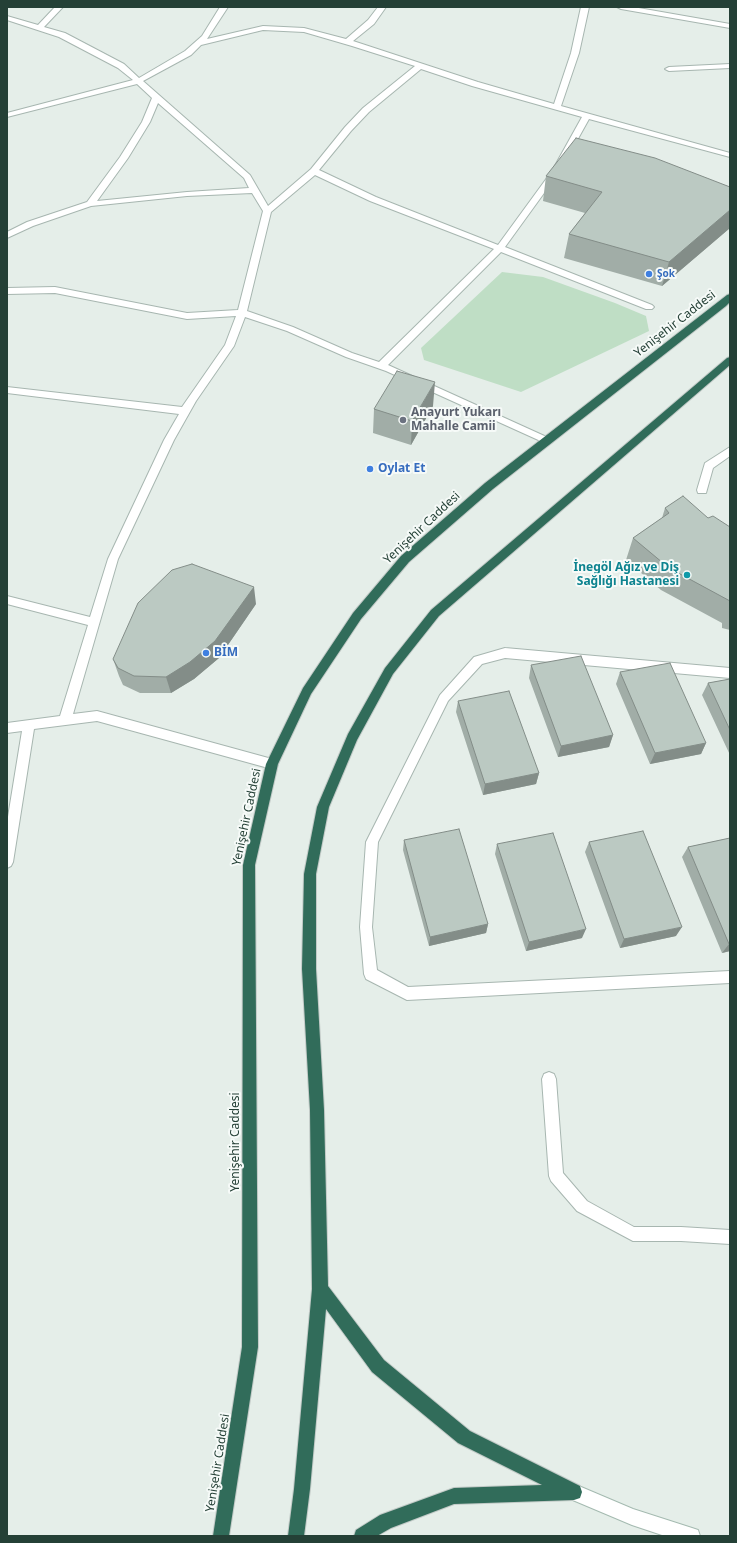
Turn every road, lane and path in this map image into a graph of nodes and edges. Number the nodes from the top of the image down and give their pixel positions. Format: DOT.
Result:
graph roads {
  1 [pos="59,7"];
  2 [pos="224,7"];
  3 [pos="382,7"];
  4 [pos="585,7"];
  5 [pos="620,7"];
  6 [pos="7,18"];
  7 [pos="730,26"];
  8 [pos="39,28"];
  9 [pos="347,42"];
  10 [pos="196,44"];
  11 [pos="420,66"];
  12 [pos="730,66"];
  13 [pos="669,69"];
  14 [pos="138,81"];
  15 [pos="156,98"];
  16 [pos="557,107"];
  17 [pos="7,115"];
  18 [pos="586,116"];
  19 [pos="730,154"];
  20 [pos="314,171"];
  21 [pos="254,190"];
  22 [pos="90,204"];
  23 [pos="267,210"];
  24 [pos="7,235"];
  25 [pos="499,249"];
  26 [pos="7,291"];
  27 [pos="730,297"];
  28 [pos="649,306"];
  29 [pos="242,313"];
  30 [pos="730,360"];
  31 [pos="381,366"];
  32 [pos="7,390"];
  33 [pos="185,412"];
  34 [pos="548,441"];
  35 [pos="730,451"];
  36 [pos="702,490"];
  37 [pos="7,600"];
  38 [pos="94,622"];
  39 [pos="730,673"];
  40 [pos="65,720"];
  41 [pos="29,724"];
  42 [pos="7,728"];
  43 [pos="272,764"];
  44 [pos="7,862"];
  45 [pos="730,977"];
  46 [pos="549,1079"];
  47 [pos="730,1237"];
  48 [pos="320,1289"];
  49 [pos="574,1492"];
  50 [pos="221,1536"];
  51 [pos="296,1536"];
  52 [pos="362,1536"];
  53 [pos="692,1536"];
  1 -- 8 [label="street"];
  2 -- 10 [label="street"];
  3 -- 9 [label="street"];
  4 -- 16 [label="street"];
  5 -- 7 [label="street"];
  6 -- 8 [label="street"];
  8 -- 14 [label="street"];
  9 -- 10 [label="street"];
  9 -- 11 [label="street"];
  10 -- 14 [label="street"];
  11 -- 16 [label="street"];
  11 -- 20 [label="street"];
  12 -- 13 [label="street"];
  14 -- 15 [label="street"];
  14 -- 17 [label="street"];
  15 -- 21 [label="street"];
  15 -- 22 [label="street"];
  16 -- 18 [label="street"];
  18 -- 19 [label="street"];
  18 -- 25 [label="street"];
  20 -- 23 [label="street"];
  20 -- 25 [label="street"];
  21 -- 22 [label="street"];
  21 -- 23 [label="street"];
  22 -- 24 [label="street"];
  23 -- 29 [label="street"];
  25 -- 28 [label="street"];
  25 -- 31 [label="street"];
  26 -- 29 [label="street"];
  27 -- 34 [label="highway, Yenişehir Caddesi"];
  29 -- 31 [label="street"];
  29 -- 33 [label="street"];
  30 -- 48 [label="highway"];
  31 -- 34 [label="street"];
  32 -- 33 [label="street"];
  33 -- 38 [label="street"];
  34 -- 43 [label="highway, Yenişehir Caddesi"];
  35 -- 36 [label="street"];
  37 -- 38 [label="street"];
  38 -- 40 [label="street"];
  39 -- 45 [label="street"];
  40 -- 41 [label="street"];
  40 -- 43 [label="street"];
  41 -- 42 [label="street"];
  41 -- 44 [label="street"];
  43 -- 50 [label="highway, Yenişehir Caddesi"];
  46 -- 47 [label="street"];
  48 -- 49 [label="highway"];
  48 -- 51 [label="highway"];
  49 -- 52 [label="highway"];
  49 -- 53 [label="street"];
}
